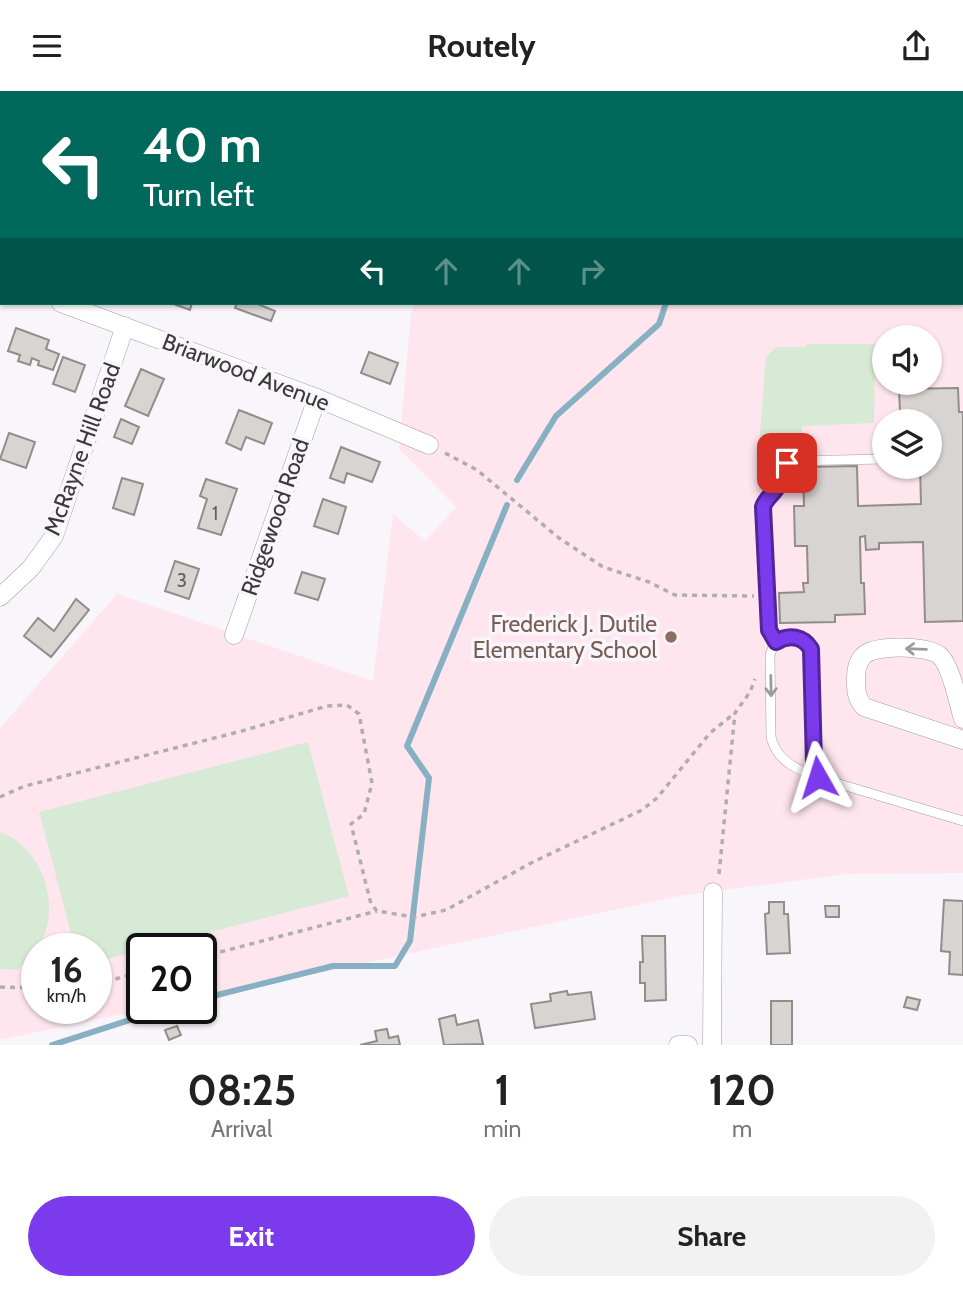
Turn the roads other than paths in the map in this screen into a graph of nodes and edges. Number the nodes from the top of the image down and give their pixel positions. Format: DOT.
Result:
graph roads {
  1 [pos="67,305"];
  2 [pos="125,326"];
  3 [pos="317,398"];
  4 [pos="429,445"];
  5 [pos="872,459"];
  6 [pos="0,597"];
  7 [pos="234,635"];
  8 [pos="776,642"];
  9 [pos="963,719"];
  10 [pos="963,740"];
  11 [pos="818,777"];
  12 [pos="963,821"];
  13 [pos="713,892"];
  14 [pos="678,1045"];
  15 [pos="688,1045"];
  16 [pos="712,1045"];
  1 -- 2 [label="street, Briarwood Avenue"];
  2 -- 3 [label="street, Briarwood Avenue"];
  2 -- 6 [label="street, McRayne Hill Road"];
  3 -- 4 [label="street, Briarwood Avenue"];
  3 -- 7 [label="street, Ridgewood Road"];
  5 -- 8 [label="lane"];
  8 -- 11 [label="lane, one-way"];
  8 -- 11 [label="lane"];
  9 -- 10 [label="street, one-way"];
  11 -- 12 [label="lane"];
  13 -- 16 [label="street"];
  14 -- 15 [label="street"];
}
